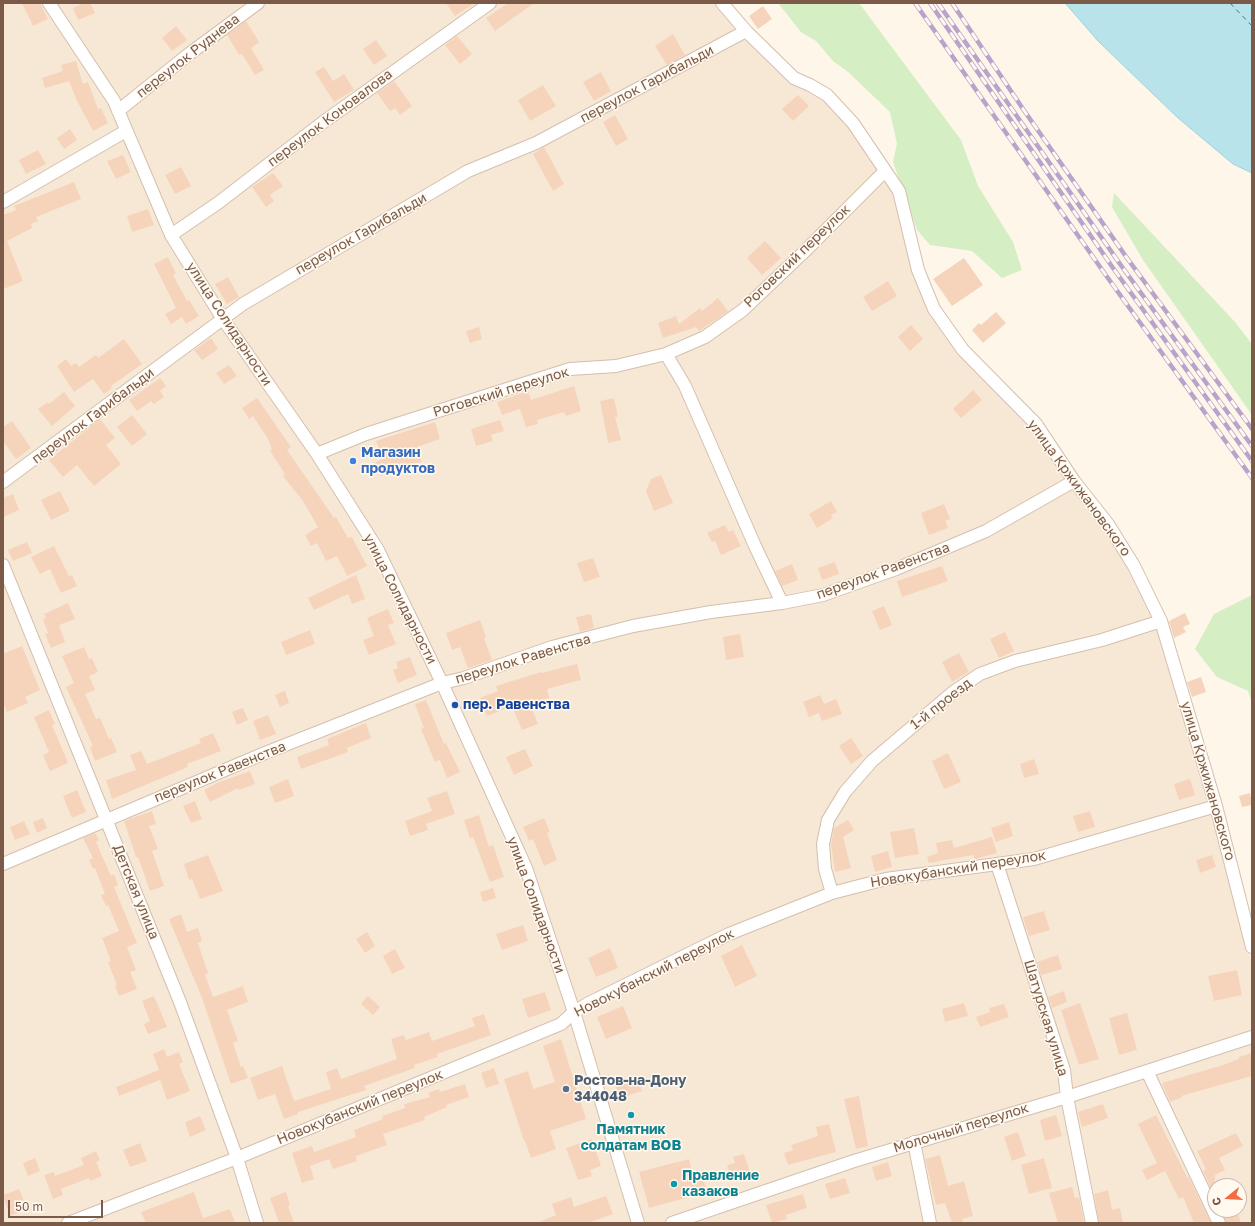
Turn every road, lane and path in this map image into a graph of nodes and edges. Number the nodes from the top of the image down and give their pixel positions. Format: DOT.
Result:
graph roads {
  1 [pos="49,3"];
  2 [pos="258,3"];
  3 [pos="490,3"];
  4 [pos="722,3"];
  5 [pos="746,31"];
  6 [pos="118,111"];
  7 [pos="126,131"];
  8 [pos="885,170"];
  9 [pos="3,202"];
  10 [pos="171,235"];
  11 [pos="223,320"];
  12 [pos="666,354"];
  13 [pos="317,454"];
  14 [pos="1074,481"];
  15 [pos="3,482"];
  16 [pos="3,565"];
  17 [pos="782,603"];
  18 [pos="1161,621"];
  19 [pos="442,683"];
  20 [pos="1216,806"];
  21 [pos="106,819"];
  22 [pos="3,864"];
  23 [pos="997,864"];
  24 [pos="832,893"];
  25 [pos="1252,947"];
  26 [pos="574,1012"];
  27 [pos="1252,1037"];
  28 [pos="1147,1071"];
  29 [pos="1067,1097"];
  30 [pos="914,1142"];
  31 [pos="237,1158"];
  32 [pos="68,1223"];
  33 [pos="257,1223"];
  34 [pos="638,1223"];
  35 [pos="672,1223"];
  36 [pos="930,1223"];
  37 [pos="1092,1223"];
  38 [pos="1219,1223"];
  1 -- 6 [label="street, улица Солидарности"];
  2 -- 6 [label="street, переулок Руднева"];
  3 -- 10 [label="street, переулок Коновалова"];
  4 -- 5 [label="street, улица Кржижановского"];
  5 -- 8 [label="street, улица Кржижановского"];
  5 -- 11 [label="street, переулок Гарибальди"];
  6 -- 7 [label="street, улица Солидарности"];
  7 -- 9 [label="street"];
  7 -- 10 [label="street, улица Солидарности"];
  8 -- 12 [label="street, Роговский переулок"];
  8 -- 14 [label="street, улица Кржижановского"];
  10 -- 11 [label="street, улица Солидарности"];
  11 -- 13 [label="street, улица Солидарности"];
  11 -- 15 [label="street, переулок Гарибальди"];
  12 -- 13 [label="street, Роговский переулок"];
  12 -- 17 [label="street"];
  13 -- 19 [label="street, улица Солидарности"];
  14 -- 17 [label="street, переулок Равенства"];
  14 -- 18 [label="street, улица Кржижановского"];
  16 -- 21 [label="street, Детская улица"];
  17 -- 19 [label="street, переулок Равенства"];
  18 -- 20 [label="street, улица Кржижановского"];
  18 -- 24 [label="street, 1-й проезд"];
  19 -- 21 [label="street, переулок Равенства"];
  19 -- 26 [label="street, улица Солидарности"];
  20 -- 23 [label="street, Новокубанский переулок"];
  20 -- 25 [label="street, улица Кржижановского"];
  21 -- 22 [label="street, переулок Равенства"];
  21 -- 31 [label="street, Детская улица"];
  23 -- 24 [label="street, Новокубанский переулок"];
  23 -- 29 [label="street, Шатурская улица"];
  24 -- 26 [label="street, Новокубанский переулок"];
  26 -- 31 [label="street, Новокубанский переулок"];
  26 -- 34 [label="street, улица Солидарности"];
  27 -- 28 [label="street, Молочный переулок"];
  28 -- 29 [label="street, Молочный переулок"];
  28 -- 38 [label="street"];
  29 -- 30 [label="street, Молочный переулок"];
  29 -- 37 [label="street, Шатурская улица"];
  30 -- 35 [label="street, Молочный переулок"];
  30 -- 36 [label="street"];
  31 -- 32 [label="street, Новокубанский переулок"];
  31 -- 33 [label="street, Детская улица"];
}
